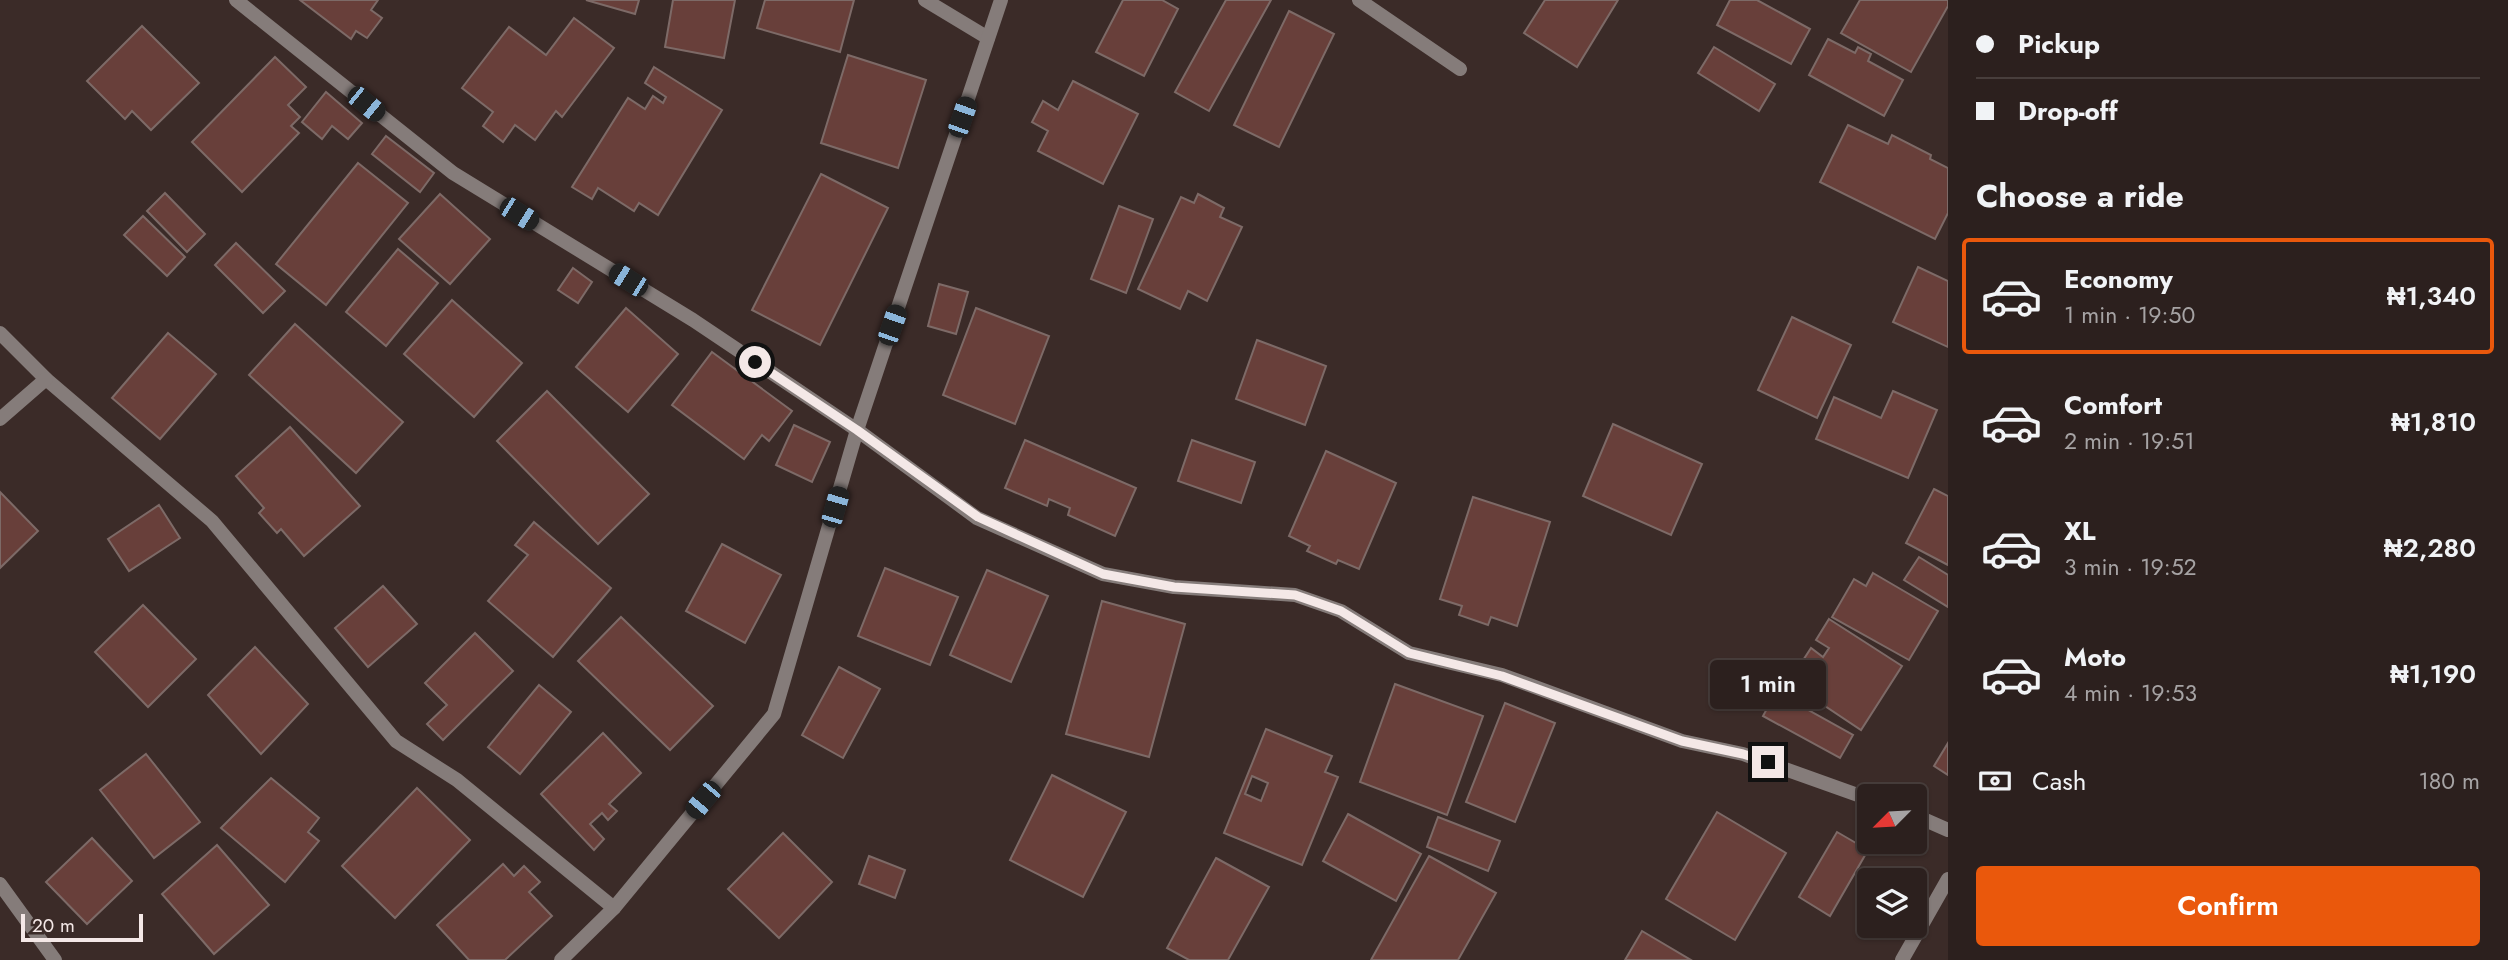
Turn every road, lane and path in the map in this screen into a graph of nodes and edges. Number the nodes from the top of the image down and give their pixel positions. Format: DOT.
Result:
graph roads {
  1 [pos="236,0"];
  2 [pos="925,0"];
  3 [pos="1001,0"];
  4 [pos="1359,0"];
  5 [pos="988,38"];
  6 [pos="1460,69"];
  7 [pos="0,333"];
  8 [pos="46,379"];
  9 [pos="0,419"];
  10 [pos="857,430"];
  11 [pos="1857,795"];
  12 [pos="1927,821"];
  13 [pos="1948,830"];
  14 [pos="1948,879"];
  15 [pos="0,884"];
  16 [pos="614,908"];
  17 [pos="566,958"];
  18 [pos="55,960"];
  19 [pos="1902,960"];
  1 -- 10 [label="street"];
  2 -- 5 [label="street"];
  3 -- 5 [label="street"];
  4 -- 6 [label="street"];
  5 -- 10 [label="street"];
  7 -- 8 [label="street"];
  8 -- 9 [label="street"];
  8 -- 16 [label="street"];
  10 -- 11 [label="street"];
  10 -- 16 [label="street"];
  12 -- 13 [label="street"];
  14 -- 19 [label="street"];
  15 -- 18 [label="street"];
  16 -- 17 [label="street"];
}
